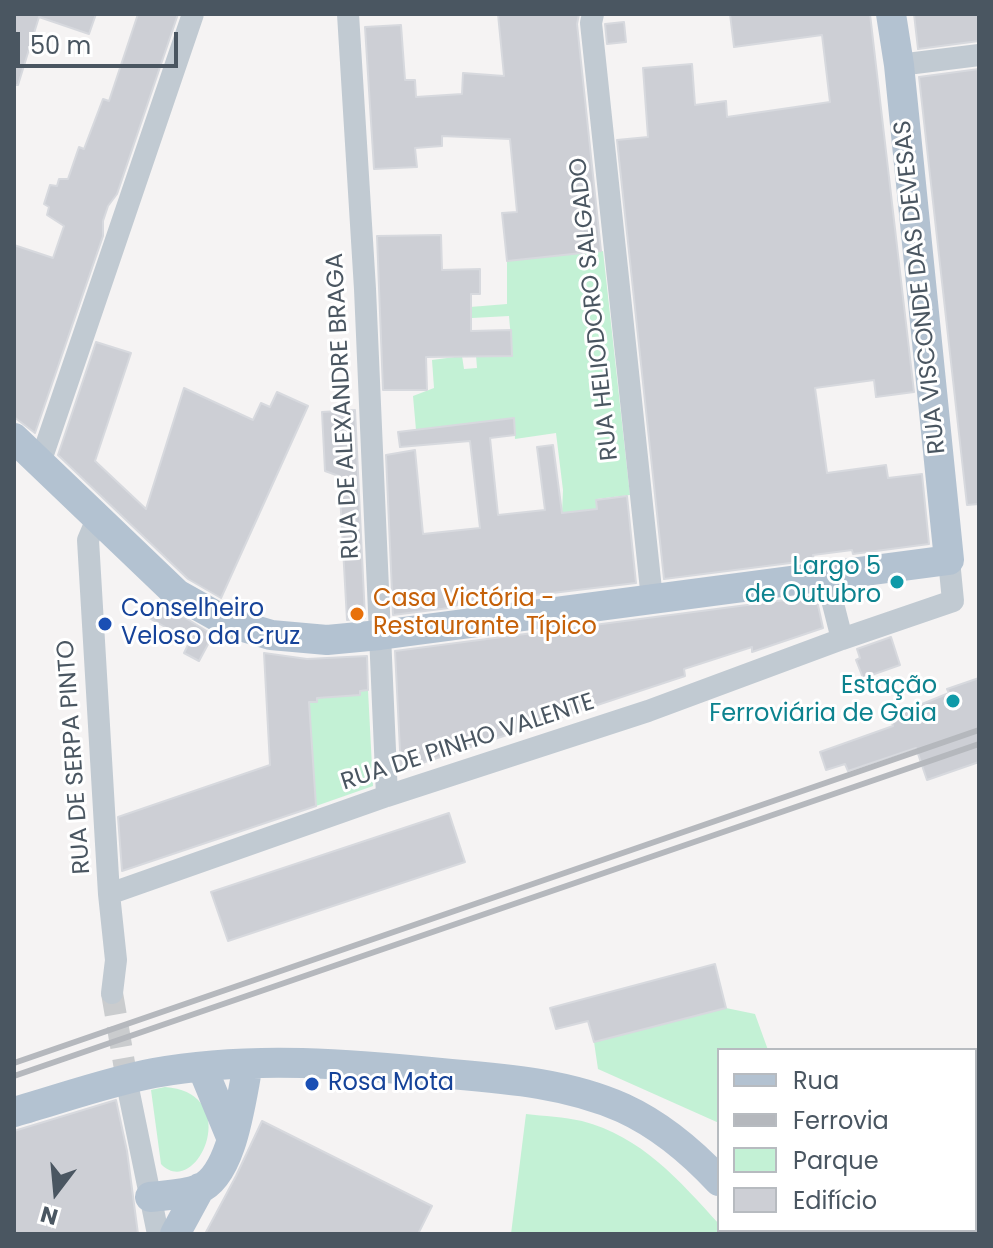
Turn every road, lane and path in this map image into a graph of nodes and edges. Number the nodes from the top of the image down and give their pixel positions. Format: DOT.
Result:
graph roads {
  1 [pos="193,14"];
  2 [pos="348,14"];
  3 [pos="593,14"];
  4 [pos="891,14"];
  5 [pos="979,55"];
  6 [pos="899,65"];
  7 [pos="14,438"];
  8 [pos="40,463"];
  9 [pos="97,519"];
  10 [pos="949,560"];
  11 [pos="826,576"];
  12 [pos="652,599"];
  13 [pos="380,635"];
  14 [pos="842,639"];
  15 [pos="387,796"];
  16 [pos="109,894"];
  17 [pos="112,993"];
  18 [pos="248,1065"];
  19 [pos="202,1067"];
  20 [pos="129,1093"];
  21 [pos="14,1112"];
  22 [pos="231,1137"];
  23 [pos="717,1179"];
  24 [pos="200,1188"];
  25 [pos="150,1197"];
  26 [pos="158,1234"];
  27 [pos="175,1234"];
  1 -- 8 [label="street"];
  2 -- 13 [label="street, RUA DE ALEXANDRE BRAGA"];
  3 -- 12 [label="street, RUA HELIODORO SALGADO"];
  4 -- 6 [label="main road, RUA VISCONDE DAS DEVESAS"];
  5 -- 6 [label="street"];
  6 -- 10 [label="main road, RUA VISCONDE DAS DEVESAS"];
  7 -- 8 [label="main road"];
  8 -- 9 [label="main road"];
  9 -- 13 [label="main road"];
  9 -- 16 [label="street, RUA DE SERPA PINTO"];
  10 -- 11 [label="main road"];
  10 -- 14 [label="street"];
  11 -- 12 [label="main road"];
  11 -- 14 [label="street"];
  12 -- 13 [label="main road"];
  13 -- 15 [label="street, RUA DE ALEXANDRE BRAGA"];
  14 -- 15 [label="street, RUA DE PINHO VALENTE"];
  15 -- 16 [label="street, RUA DE PINHO VALENTE"];
  16 -- 17 [label="street, RUA DE SERPA PINTO"];
  18 -- 19 [label="main road"];
  18 -- 22 [label="main road"];
  18 -- 23 [label="main road"];
  19 -- 21 [label="main road"];
  19 -- 22 [label="main road"];
  20 -- 25 [label="street"];
  22 -- 24 [label="main road"];
  24 -- 25 [label="main road"];
  24 -- 27 [label="main road"];
  25 -- 26 [label="street"];
}
